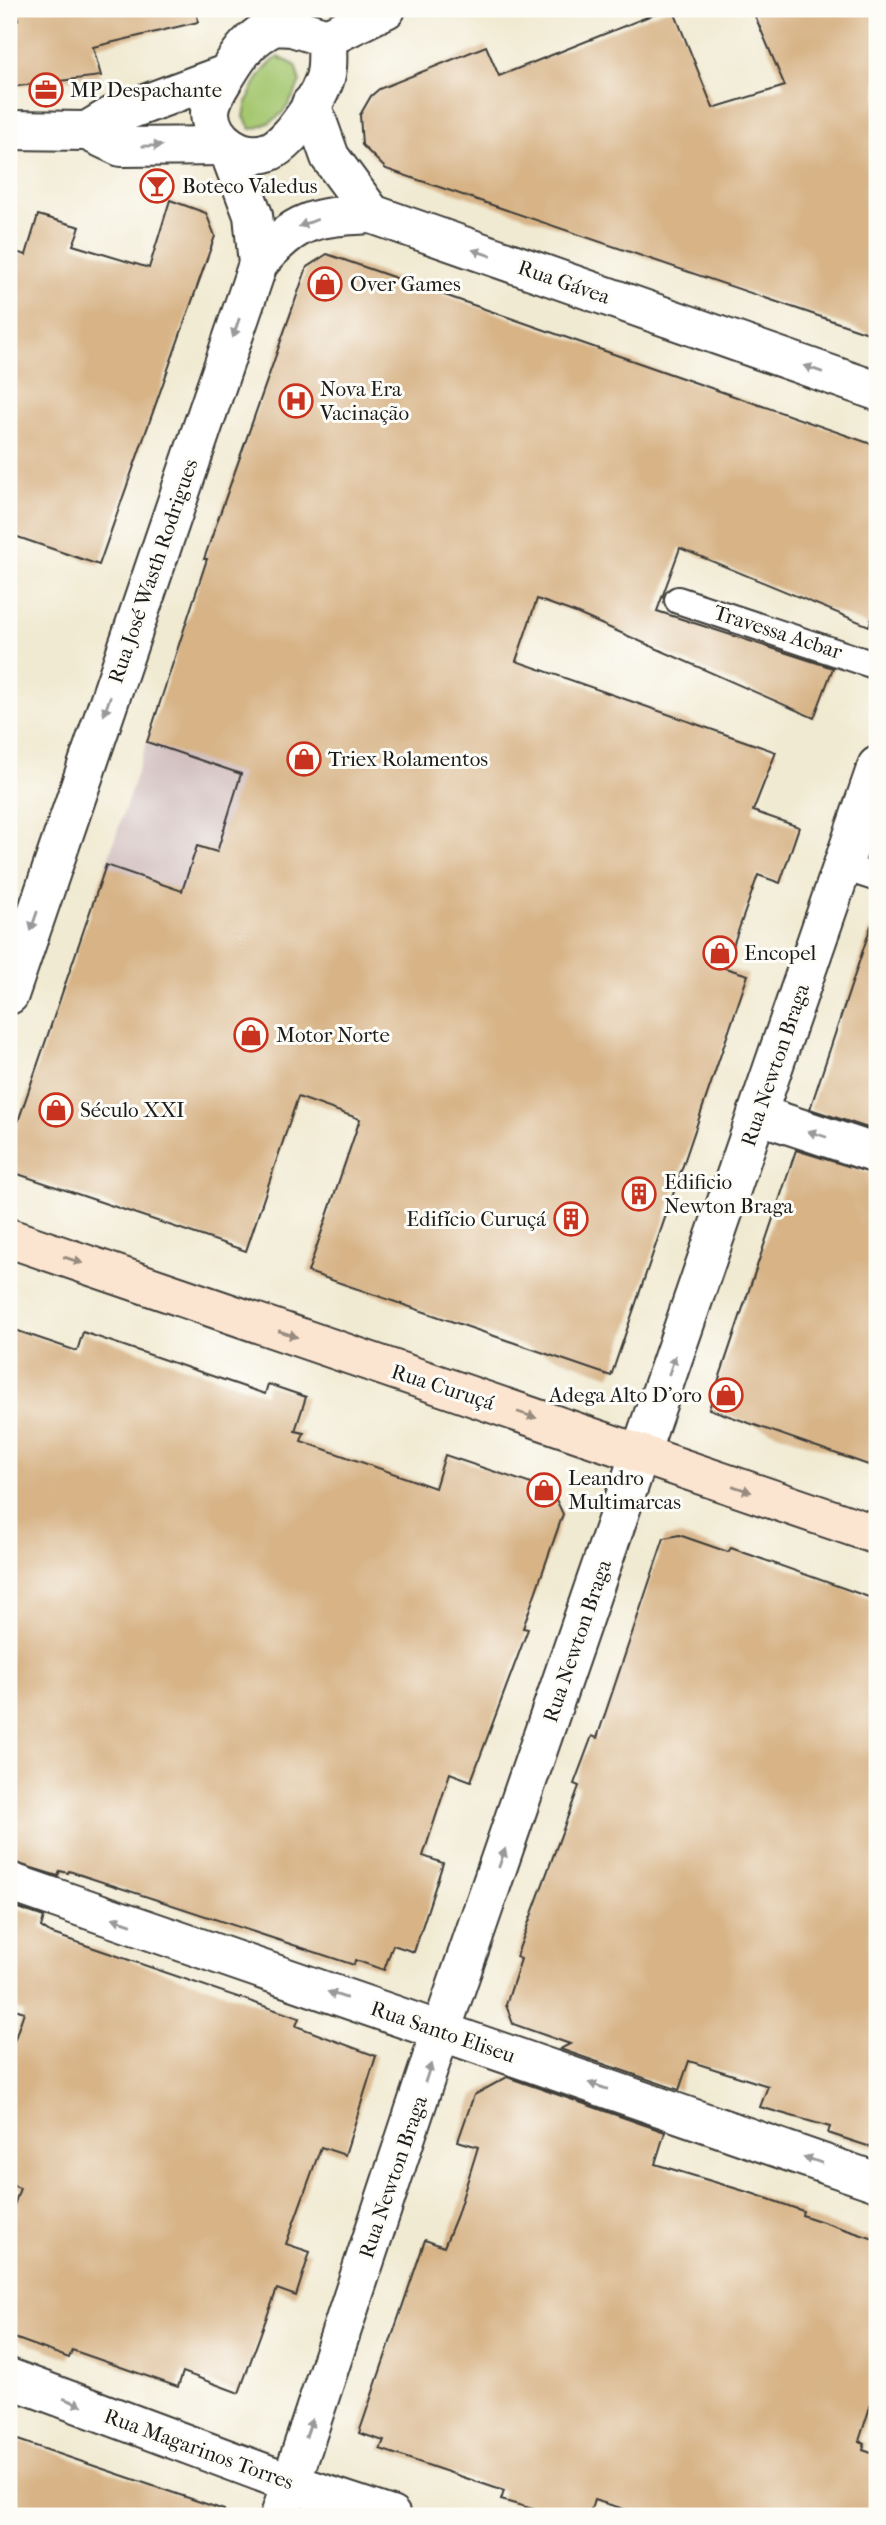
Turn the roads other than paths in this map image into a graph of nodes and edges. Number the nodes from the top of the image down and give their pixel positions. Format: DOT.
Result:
graph roads {
  1 [pos="386,9"];
  2 [pos="261,21"];
  3 [pos="313,26"];
  4 [pos="226,74"];
  5 [pos="311,104"];
  6 [pos="9,130"];
  7 [pos="87,131"];
  8 [pos="227,146"];
  9 [pos="372,214"];
  10 [pos="258,264"];
  11 [pos="877,391"];
  12 [pos="678,600"];
  13 [pos="877,666"];
  14 [pos="877,766"];
  15 [pos="860,873"];
  16 [pos="9,995"];
  17 [pos="757,1114"];
  18 [pos="877,1154"];
  19 [pos="9,1238"];
  20 [pos="642,1453"];
  21 [pos="877,1535"];
  22 [pos="9,1882"];
  23 [pos="441,2031"];
  24 [pos="877,2182"];
  25 [pos="9,2378"];
  26 [pos="285,2500"];
  27 [pos="391,2516"];
  1 -- 3 [label="street"];
  2 -- 3 [label="street"];
  2 -- 4 [label="street"];
  3 -- 5 [label="street"];
  4 -- 7 [label="street"];
  4 -- 8 [label="street"];
  5 -- 8 [label="street"];
  5 -- 9 [label="street"];
  6 -- 7 [label="street"];
  7 -- 8 [label="street, one-way"];
  8 -- 10 [label="street, Rua José Wasth Rodrigues"];
  9 -- 10 [label="street, one-way"];
  11 -- 9 [label="street, Rua Gávea, one-way"];
  10 -- 16 [label="street, Rua José Wasth Rodrigues, one-way"];
  12 -- 13 [label="lane, Travessa Acbar"];
  14 -- 15 [label="street, Rua Newton Braga"];
  15 -- 17 [label="street, Rua Newton Braga"];
  18 -- 17 [label="street, one-way"];
  20 -- 17 [label="street, Rua Newton Braga, one-way"];
  19 -- 20 [label="main road, Rua Curuçá, one-way"];
  20 -- 21 [label="main road, Rua Curuçá, one-way"];
  23 -- 20 [label="street, Rua Newton Braga, one-way"];
  23 -- 22 [label="street, Rua Santo Eliseu, one-way"];
  24 -- 23 [label="street, Rua Santo Eliseu, one-way"];
  26 -- 23 [label="street, Rua Newton Braga, one-way"];
  25 -- 26 [label="street, Rua Magarinos Torres, one-way"];
  26 -- 27 [label="street, Rua Magarinos Torres"];
}
